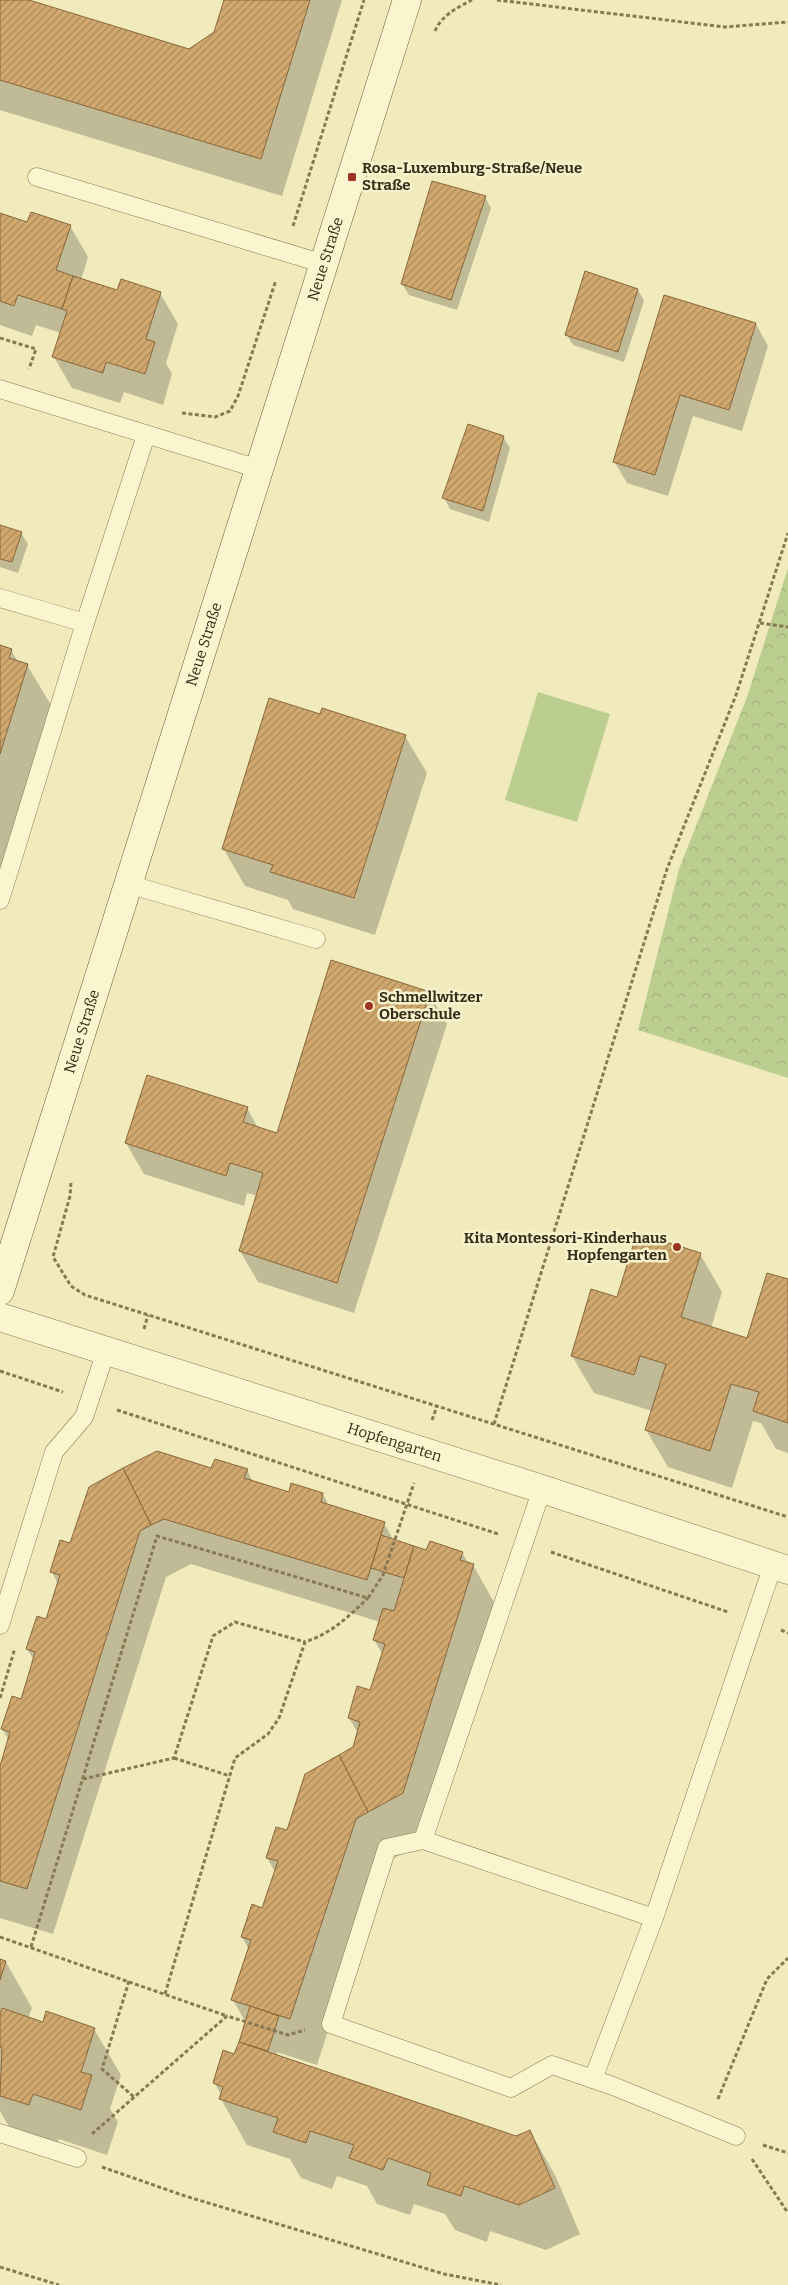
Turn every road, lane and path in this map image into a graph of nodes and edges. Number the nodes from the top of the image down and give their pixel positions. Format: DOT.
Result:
graph roads {
  1 [pos="364,0"];
  2 [pos="407,0"];
  3 [pos="497,0"];
  4 [pos="788,22"];
  5 [pos="37,177"];
  6 [pos="285,252"];
  7 [pos="324,264"];
  8 [pos="0,338"];
  9 [pos="28,372"];
  10 [pos="0,389"];
  11 [pos="173,411"];
  12 [pos="146,435"];
  13 [pos="259,469"];
  14 [pos="788,534"];
  15 [pos="0,598"];
  16 [pos="85,623"];
  17 [pos="760,623"];
  18 [pos="788,627"];
  19 [pos="128,884"];
  20 [pos="0,900"];
  21 [pos="316,939"];
  22 [pos="72,1179"];
  23 [pos="0,1291"];
  24 [pos="0,1317"];
  25 [pos="106,1351"];
  26 [pos="0,1370"];
  27 [pos="89,1401"];
  28 [pos="494,1424"];
  29 [pos="542,1489"];
  30 [pos="407,1504"];
  31 [pos="788,1516"];
  32 [pos="523,1543"];
  33 [pos="781,1567"];
  34 [pos="368,1598"];
  35 [pos="755,1621"];
  36 [pos="0,1625"];
  37 [pos="305,1642"];
  38 [pos="174,1758"];
  39 [pos="230,1776"];
  40 [pos="83,1779"];
  41 [pos="423,1840"];
  42 [pos="654,1918"];
  43 [pos="0,1937"];
  44 [pos="31,1948"];
  45 [pos="788,1958"];
  46 [pos="129,1982"];
  47 [pos="165,1994"];
  48 [pos="227,2016"];
  49 [pos="331,2024"];
  50 [pos="593,2079"];
  51 [pos="134,2097"];
  52 [pos="707,2124"];
  53 [pos="0,2133"];
  54 [pos="736,2136"];
  55 [pos="77,2158"];
  56 [pos="788,2213"];
  57 [pos="0,2267"];
  58 [pos="59,2285"];
  59 [pos="501,2285"];
  1 -- 6 [label="path"];
  2 -- 7 [label="street, Neue Straße"];
  3 -- 4 [label="path"];
  5 -- 6 [label="lane"];
  6 -- 7 [label="lane"];
  6 -- 11 [label="path"];
  7 -- 13 [label="street, Neue Straße"];
  8 -- 9 [label="path"];
  10 -- 12 [label="lane"];
  12 -- 13 [label="lane"];
  12 -- 16 [label="lane"];
  13 -- 19 [label="street, Neue Straße"];
  14 -- 17 [label="path"];
  15 -- 16 [label="lane"];
  16 -- 20 [label="lane"];
  17 -- 18 [label="path"];
  17 -- 28 [label="path"];
  19 -- 21 [label="lane"];
  19 -- 23 [label="street, Neue Straße"];
  22 -- 28 [label="path"];
  24 -- 25 [label="street, Hopfengarten"];
  25 -- 27 [label="lane"];
  25 -- 29 [label="street, Hopfengarten"];
  26 -- 27 [label="path"];
  27 -- 30 [label="path"];
  27 -- 36 [label="lane"];
  28 -- 31 [label="path"];
  29 -- 32 [label="lane"];
  29 -- 33 [label="street, Hopfengarten"];
  30 -- 32 [label="path"];
  30 -- 34 [label="path"];
  32 -- 35 [label="path"];
  32 -- 41 [label="lane"];
  33 -- 35 [label="lane"];
  34 -- 37 [label="path"];
  34 -- 40 [label="path"];
  35 -- 42 [label="lane"];
  37 -- 38 [label="path"];
  37 -- 39 [label="path"];
  38 -- 39 [label="path"];
  38 -- 40 [label="path"];
  39 -- 47 [label="path"];
  40 -- 44 [label="path"];
  41 -- 42 [label="lane"];
  41 -- 49 [label="lane"];
  42 -- 50 [label="lane"];
  43 -- 44 [label="path"];
  44 -- 46 [label="path"];
  45 -- 52 [label="path"];
  46 -- 47 [label="path"];
  46 -- 51 [label="path"];
  47 -- 48 [label="path"];
  48 -- 49 [label="path"];
  48 -- 51 [label="path"];
  49 -- 50 [label="lane"];
  50 -- 52 [label="lane"];
  51 -- 55 [label="path"];
  52 -- 54 [label="lane"];
  53 -- 55 [label="lane"];
  54 -- 56 [label="path"];
  55 -- 59 [label="path"];
  57 -- 58 [label="path"];
}
